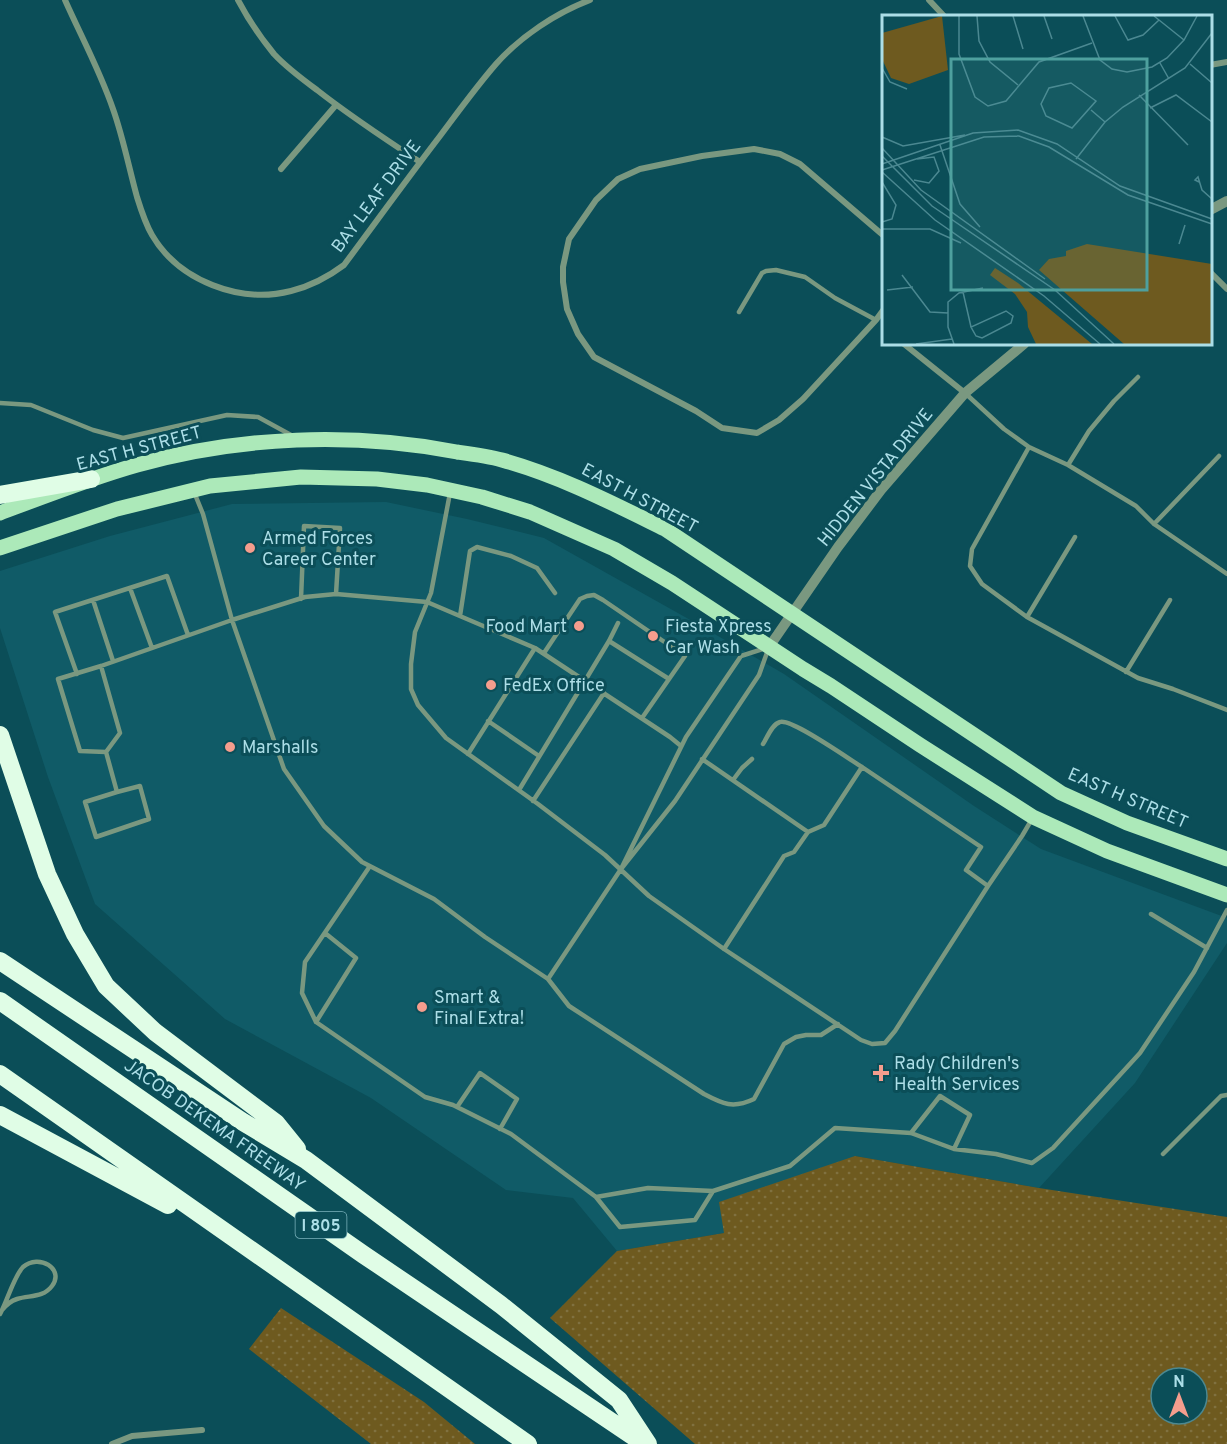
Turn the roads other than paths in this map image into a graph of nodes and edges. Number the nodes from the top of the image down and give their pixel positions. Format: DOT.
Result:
graph roads {
  1 [pos="65,0"];
  2 [pos="238,0"];
  3 [pos="590,0"];
  4 [pos="929,0"];
  5 [pos="943,15"];
  6 [pos="1227,62"];
  7 [pos="1212,65"];
  8 [pos="336,105"];
  9 [pos="420,162"];
  10 [pos="281,170"];
  11 [pos="1227,201"];
  12 [pos="1212,209"];
  13 [pos="882,234"];
  14 [pos="1212,274"];
  15 [pos="1227,289"];
  16 [pos="739,312"];
  17 [pos="882,312"];
  18 [pos="876,320"];
  19 [pos="882,324"];
  20 [pos="905,345"];
  21 [pos="1023,345"];
  22 [pos="1138,376"];
  23 [pos="965,393"];
  24 [pos="0,403"];
  25 [pos="301,441"];
  26 [pos="1029,447"];
  27 [pos="1219,456"];
  28 [pos="1068,465"];
  29 [pos="91,479"];
  30 [pos="194,490"];
  31 [pos="451,490"];
  32 [pos="0,495"];
  33 [pos="0,513"];
  34 [pos="1154,524"];
  35 [pos="1075,537"];
  36 [pos="0,548"];
  37 [pos="1227,574"];
  38 [pos="130,588"];
  39 [pos="555,593"];
  40 [pos="336,594"];
  41 [pos="301,599"];
  42 [pos="93,600"];
  43 [pos="1170,600"];
  44 [pos="427,603"];
  45 [pos="791,613"];
  46 [pos="460,616"];
  47 [pos="1027,617"];
  48 [pos="232,620"];
  49 [pos="618,623"];
  50 [pos="188,635"];
  51 [pos="609,641"];
  52 [pos="769,647"];
  53 [pos="152,648"];
  54 [pos="535,648"];
  55 [pos="543,653"];
  56 [pos="113,661"];
  57 [pos="100,666"];
  58 [pos="1126,672"];
  59 [pos="76,674"];
  60 [pos="669,679"];
  61 [pos="585,680"];
  62 [pos="604,693"];
  63 [pos="1227,710"];
  64 [pos="642,718"];
  65 [pos="488,721"];
  66 [pos="0,735"];
  67 [pos="763,744"];
  68 [pos="681,746"];
  69 [pos="106,752"];
  70 [pos="468,754"];
  71 [pos="539,756"];
  72 [pos="702,759"];
  73 [pos="752,759"];
  74 [pos="862,767"];
  75 [pos="733,780"];
  76 [pos="519,790"];
  77 [pos="117,792"];
  78 [pos="533,801"];
  79 [pos="1033,817"];
  80 [pos="808,832"];
  81 [pos="1227,859"];
  82 [pos="370,866"];
  83 [pos="621,869"];
  84 [pos="988,886"];
  85 [pos="1227,895"];
  86 [pos="1227,910"];
  87 [pos="1151,914"];
  88 [pos="325,933"];
  89 [pos="1207,948"];
  90 [pos="723,949"];
  91 [pos="0,961"];
  92 [pos="548,979"];
  93 [pos="0,1000"];
  94 [pos="316,1022"];
  95 [pos="838,1024"];
  96 [pos="0,1074"];
  97 [pos="1227,1095"];
  98 [pos="457,1107"];
  99 [pos="0,1115"];
  100 [pos="500,1129"];
  101 [pos="911,1133"];
  102 [pos="954,1149"];
  103 [pos="1163,1154"];
  104 [pos="306,1160"];
  105 [pos="713,1191"];
  106 [pos="596,1197"];
  107 [pos="244,1246"];
  108 [pos="1,1312"];
  109 [pos="202,1430"];
  110 [pos="112,1444"];
  111 [pos="528,1444"];
  112 [pos="646,1444"];
  1 -- 9 [label="street, BAY LEAF DRIVE"];
  2 -- 8 [label="street"];
  3 -- 9 [label="street, BAY LEAF DRIVE"];
  4 -- 5 [label="street"];
  6 -- 7 [label="street"];
  8 -- 9 [label="street"];
  8 -- 10 [label="street"];
  11 -- 12 [label="street"];
  13 -- 18 [label="street"];
  14 -- 15 [label="street"];
  16 -- 18 [label="lane"];
  17 -- 18 [label="street"];
  18 -- 19 [label="street"];
  20 -- 23 [label="street"];
  21 -- 23 [label="street, HIDDEN VISTA DRIVE"];
  22 -- 28 [label="lane"];
  23 -- 26 [label="lane"];
  23 -- 45 [label="street, HIDDEN VISTA DRIVE"];
  24 -- 25 [label="lane"];
  25 -- 29 [label="main road, EAST H STREET"];
  25 -- 45 [label="main road, EAST H STREET"];
  26 -- 28 [label="lane"];
  26 -- 47 [label="lane"];
  27 -- 34 [label="lane"];
  28 -- 34 [label="lane"];
  29 -- 32 [label="highway"];
  29 -- 33 [label="main road, EAST H STREET"];
  30 -- 31 [label="main road"];
  30 -- 36 [label="main road"];
  30 -- 48 [label="lane"];
  31 -- 44 [label="lane"];
  31 -- 52 [label="main road"];
  34 -- 37 [label="lane"];
  35 -- 47 [label="lane"];
  38 -- 42 [label="lane"];
  38 -- 50 [label="lane"];
  38 -- 53 [label="lane"];
  39 -- 46 [label="lane"];
  40 -- 41 [label="lane"];
  40 -- 41 [label="lane"];
  40 -- 44 [label="lane"];
  41 -- 48 [label="lane"];
  42 -- 56 [label="lane"];
  42 -- 59 [label="lane"];
  43 -- 58 [label="lane"];
  44 -- 46 [label="lane"];
  44 -- 70 [label="lane"];
  45 -- 52 [label="street, HIDDEN VISTA DRIVE"];
  45 -- 81 [label="main road, EAST H STREET"];
  46 -- 54 [label="lane"];
  47 -- 58 [label="lane"];
  48 -- 50 [label="lane"];
  48 -- 82 [label="lane"];
  49 -- 51 [label="lane"];
  50 -- 53 [label="lane"];
  51 -- 60 [label="lane"];
  51 -- 61 [label="lane"];
  52 -- 68 [label="lane"];
  52 -- 72 [label="lane"];
  52 -- 79 [label="main road"];
  53 -- 56 [label="lane"];
  54 -- 55 [label="lane"];
  54 -- 65 [label="lane"];
  55 -- 60 [label="lane"];
  55 -- 61 [label="lane"];
  56 -- 57 [label="lane"];
  57 -- 59 [label="lane"];
  57 -- 69 [label="lane"];
  58 -- 63 [label="lane"];
  59 -- 69 [label="lane"];
  60 -- 64 [label="lane"];
  61 -- 62 [label="lane"];
  61 -- 71 [label="lane"];
  62 -- 64 [label="lane"];
  62 -- 78 [label="lane"];
  64 -- 68 [label="lane"];
  65 -- 70 [label="lane"];
  65 -- 71 [label="lane"];
  66 -- 104 [label="highway"];
  67 -- 74 [label="lane"];
  68 -- 83 [label="lane"];
  69 -- 77 [label="lane"];
  70 -- 76 [label="lane"];
  71 -- 76 [label="lane"];
  72 -- 75 [label="lane"];
  72 -- 83 [label="lane"];
  73 -- 75 [label="lane"];
  74 -- 80 [label="lane"];
  74 -- 84 [label="lane"];
  75 -- 80 [label="lane"];
  76 -- 78 [label="lane"];
  77 -- 77 [label="lane"];
  78 -- 83 [label="lane"];
  79 -- 84 [label="lane"];
  79 -- 85 [label="main road"];
  80 -- 90 [label="lane"];
  82 -- 88 [label="lane"];
  82 -- 92 [label="lane"];
  83 -- 90 [label="lane"];
  83 -- 92 [label="lane"];
  84 -- 95 [label="lane"];
  86 -- 89 [label="lane"];
  87 -- 89 [label="lane"];
  88 -- 94 [label="lane"];
  88 -- 94 [label="lane"];
  89 -- 102 [label="lane"];
  90 -- 95 [label="lane"];
  91 -- 104 [label="highway"];
  92 -- 95 [label="lane"];
  93 -- 112 [label="highway, JACOB DEKEMA FREEWAY / I 805"];
  94 -- 98 [label="lane"];
  96 -- 107 [label="highway"];
  97 -- 103 [label="lane"];
  98 -- 100 [label="lane"];
  98 -- 100 [label="lane"];
  99 -- 107 [label="highway"];
  100 -- 106 [label="lane"];
  101 -- 102 [label="lane"];
  101 -- 102 [label="lane"];
  101 -- 105 [label="lane"];
  104 -- 112 [label="highway"];
  105 -- 106 [label="lane"];
  105 -- 106 [label="lane"];
  107 -- 111 [label="highway"];
  108 -- 108 [label="lane"];
  109 -- 110 [label="street"];
}
